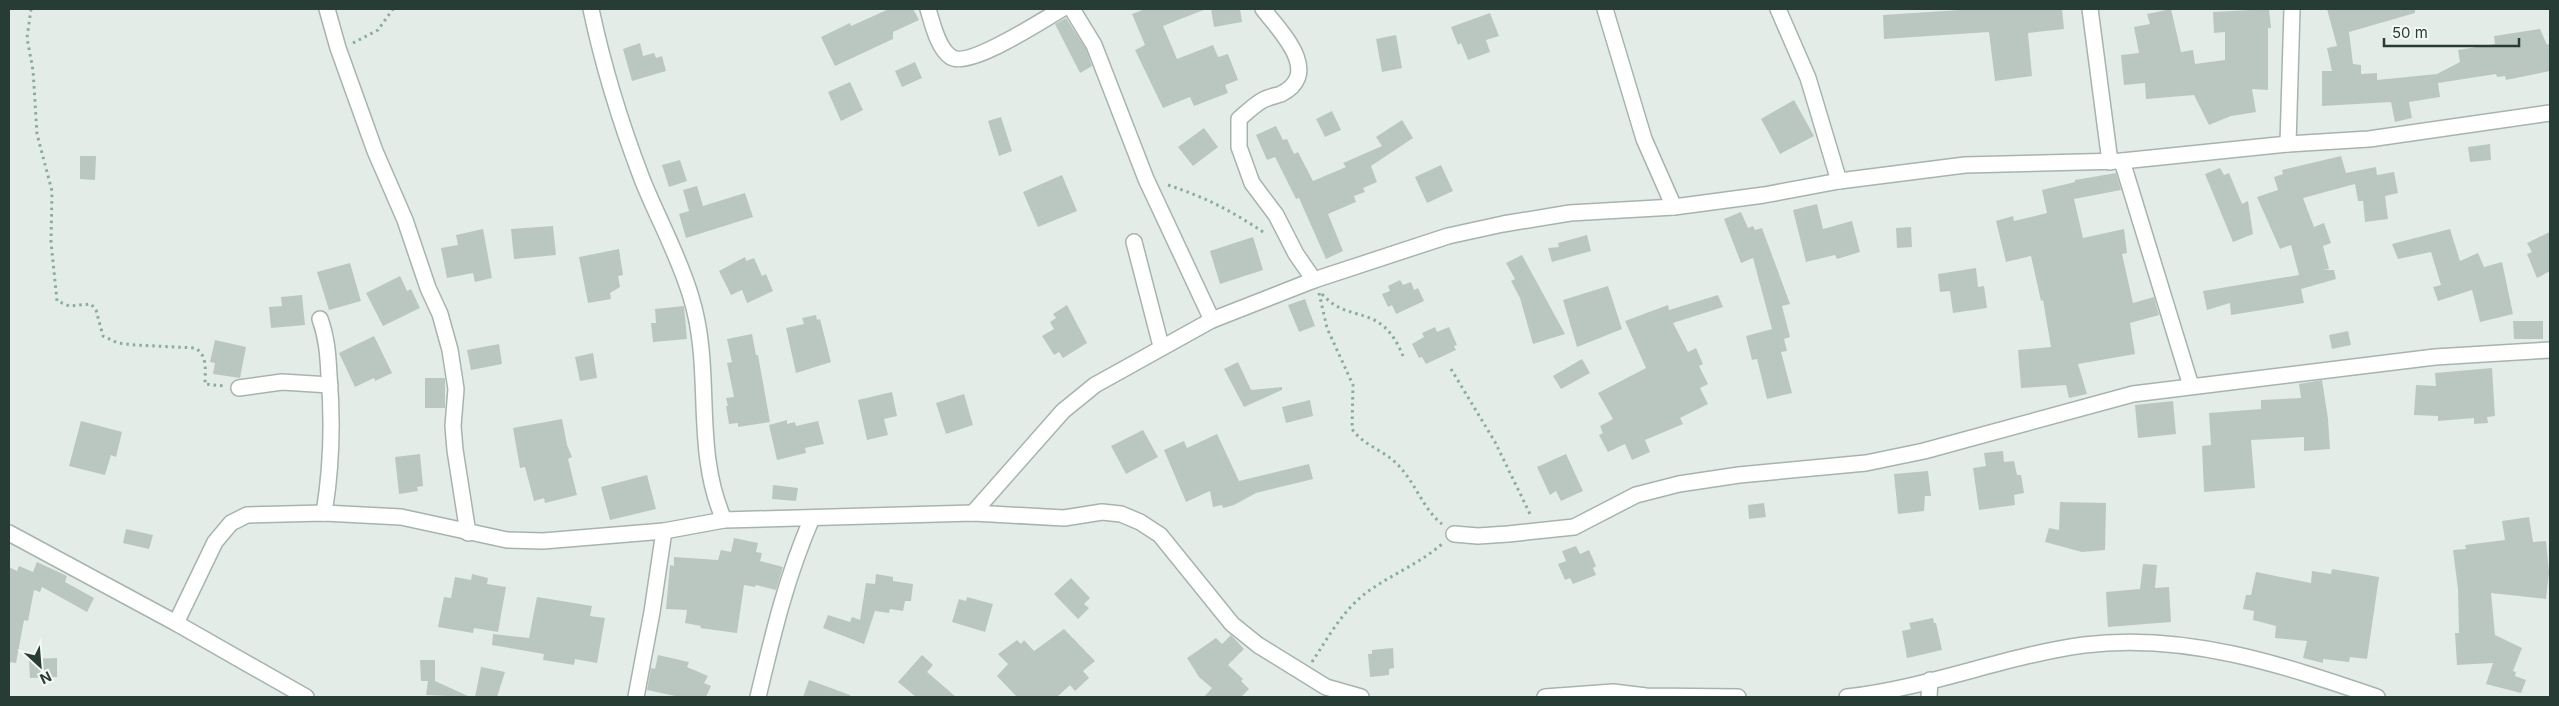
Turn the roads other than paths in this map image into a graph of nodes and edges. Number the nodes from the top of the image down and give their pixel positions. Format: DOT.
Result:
graph roads {
  1 [pos="327,9"];
  2 [pos="591,9"];
  3 [pos="928,9"];
  4 [pos="1062,9"];
  5 [pos="1072,9"];
  6 [pos="1263,9"];
  7 [pos="1604,9"];
  8 [pos="1778,9"];
  9 [pos="2090,9"];
  10 [pos="2292,9"];
  11 [pos="2550,114"];
  12 [pos="2288,144"];
  13 [pos="2116,162"];
  14 [pos="1839,181"];
  15 [pos="1674,207"];
  16 [pos="1134,242"];
  17 [pos="1314,280"];
  18 [pos="320,319"];
  19 [pos="1212,320"];
  20 [pos="1161,346"];
  21 [pos="2550,350"];
  22 [pos="330,386"];
  23 [pos="2191,386"];
  24 [pos="239,388"];
  25 [pos="324,512"];
  26 [pos="973,513"];
  27 [pos="812,518"];
  28 [pos="724,520"];
  29 [pos="664,531"];
  30 [pos="9,533"];
  31 [pos="468,533"];
  32 [pos="1454,534"];
  33 [pos="176,623"];
  34 [pos="1930,680"];
  35 [pos="1576,696"];
  36 [pos="1646,696"];
  37 [pos="306,697"];
  38 [pos="636,697"];
  39 [pos="758,697"];
  40 [pos="1361,697"];
  41 [pos="1545,697"];
  42 [pos="1738,697"];
  43 [pos="1848,697"];
  44 [pos="1929,697"];
  45 [pos="2377,697"];
  1 -- 31 [label="street"];
  2 -- 28 [label="street"];
  3 -- 4 [label="street"];
  5 -- 19 [label="street"];
  6 -- 17 [label="street"];
  7 -- 15 [label="street"];
  8 -- 14 [label="street"];
  9 -- 13 [label="street"];
  10 -- 12 [label="street"];
  11 -- 12 [label="street"];
  12 -- 13 [label="street"];
  13 -- 14 [label="street"];
  13 -- 23 [label="street"];
  14 -- 15 [label="street"];
  15 -- 17 [label="street"];
  16 -- 20 [label="street"];
  17 -- 19 [label="street"];
  18 -- 22 [label="street"];
  19 -- 20 [label="street"];
  20 -- 26 [label="street"];
  21 -- 23 [label="street"];
  22 -- 24 [label="street"];
  22 -- 25 [label="street"];
  23 -- 32 [label="street"];
  25 -- 31 [label="street"];
  25 -- 33 [label="street"];
  26 -- 27 [label="street"];
  26 -- 40 [label="street"];
  27 -- 28 [label="street"];
  27 -- 39 [label="street"];
  28 -- 29 [label="street"];
  29 -- 31 [label="street"];
  29 -- 38 [label="street"];
  30 -- 33 [label="street"];
  33 -- 37 [label="street"];
  34 -- 43 [label="street"];
  34 -- 44 [label="street"];
  34 -- 45 [label="street"];
  35 -- 36 [label="street"];
  35 -- 41 [label="street"];
  36 -- 42 [label="street"];
}
